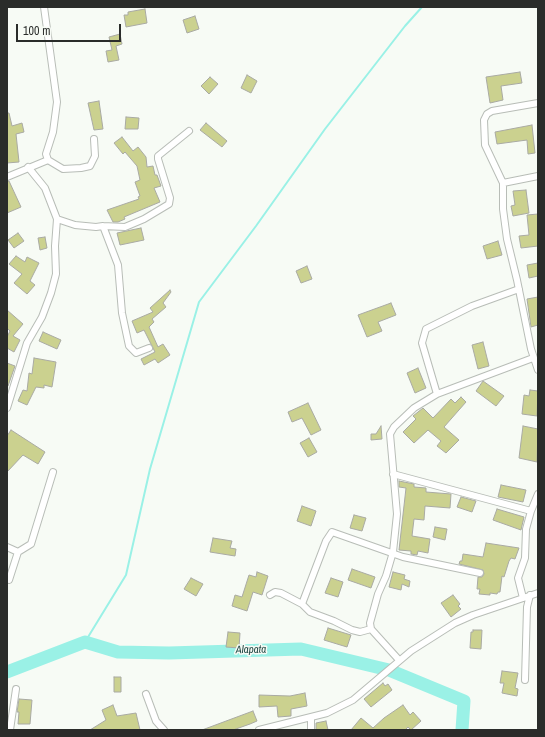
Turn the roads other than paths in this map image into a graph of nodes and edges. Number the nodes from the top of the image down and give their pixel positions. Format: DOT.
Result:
graph roads {
  1 [pos="44,7"];
  2 [pos="538,103"];
  3 [pos="189,131"];
  4 [pos="94,139"];
  5 [pos="48,160"];
  6 [pos="28,167"];
  7 [pos="538,176"];
  8 [pos="7,177"];
  9 [pos="503,183"];
  10 [pos="58,219"];
  11 [pos="103,226"];
  12 [pos="519,289"];
  13 [pos="149,348"];
  14 [pos="531,349"];
  15 [pos="538,349"];
  16 [pos="533,358"];
  17 [pos="538,370"];
  18 [pos="437,394"];
  19 [pos="7,408"];
  20 [pos="52,472"];
  21 [pos="393,474"];
  22 [pos="538,494"];
  23 [pos="531,511"];
  24 [pos="7,547"];
  25 [pos="18,552"];
  26 [pos="393,552"];
  27 [pos="480,573"];
  28 [pos="9,580"];
  29 [pos="538,593"];
  30 [pos="270,595"];
  31 [pos="530,595"];
  32 [pos="523,598"];
  33 [pos="302,604"];
  34 [pos="371,629"];
  35 [pos="399,660"];
  36 [pos="525,680"];
  37 [pos="16,689"];
  38 [pos="146,694"];
  39 [pos="311,718"];
  40 [pos="10,730"];
  41 [pos="164,730"];
  42 [pos="259,730"];
  43 [pos="312,730"];
  1 -- 5 [label="street"];
  2 -- 9 [label="street"];
  3 -- 11 [label="street"];
  4 -- 5 [label="street"];
  5 -- 6 [label="street"];
  6 -- 8 [label="street"];
  6 -- 10 [label="street"];
  7 -- 9 [label="street"];
  9 -- 12 [label="street"];
  10 -- 11 [label="street"];
  10 -- 19 [label="street"];
  11 -- 13 [label="street"];
  12 -- 14 [label="street"];
  12 -- 18 [label="street"];
  14 -- 15 [label="street"];
  14 -- 16 [label="street"];
  16 -- 17 [label="street"];
  16 -- 18 [label="street"];
  18 -- 21 [label="street"];
  20 -- 25 [label="street"];
  21 -- 23 [label="street"];
  21 -- 26 [label="street"];
  22 -- 23 [label="street"];
  23 -- 32 [label="street"];
  24 -- 25 [label="street"];
  25 -- 28 [label="street"];
  26 -- 27 [label="street"];
  26 -- 33 [label="street"];
  26 -- 34 [label="street"];
  29 -- 31 [label="street"];
  30 -- 33 [label="street"];
  31 -- 32 [label="street"];
  31 -- 36 [label="street"];
  32 -- 35 [label="street"];
  33 -- 34 [label="street"];
  34 -- 35 [label="street"];
  35 -- 39 [label="street"];
  37 -- 40 [label="street"];
  38 -- 41 [label="street"];
  39 -- 42 [label="street"];
  39 -- 43 [label="street"];
}
